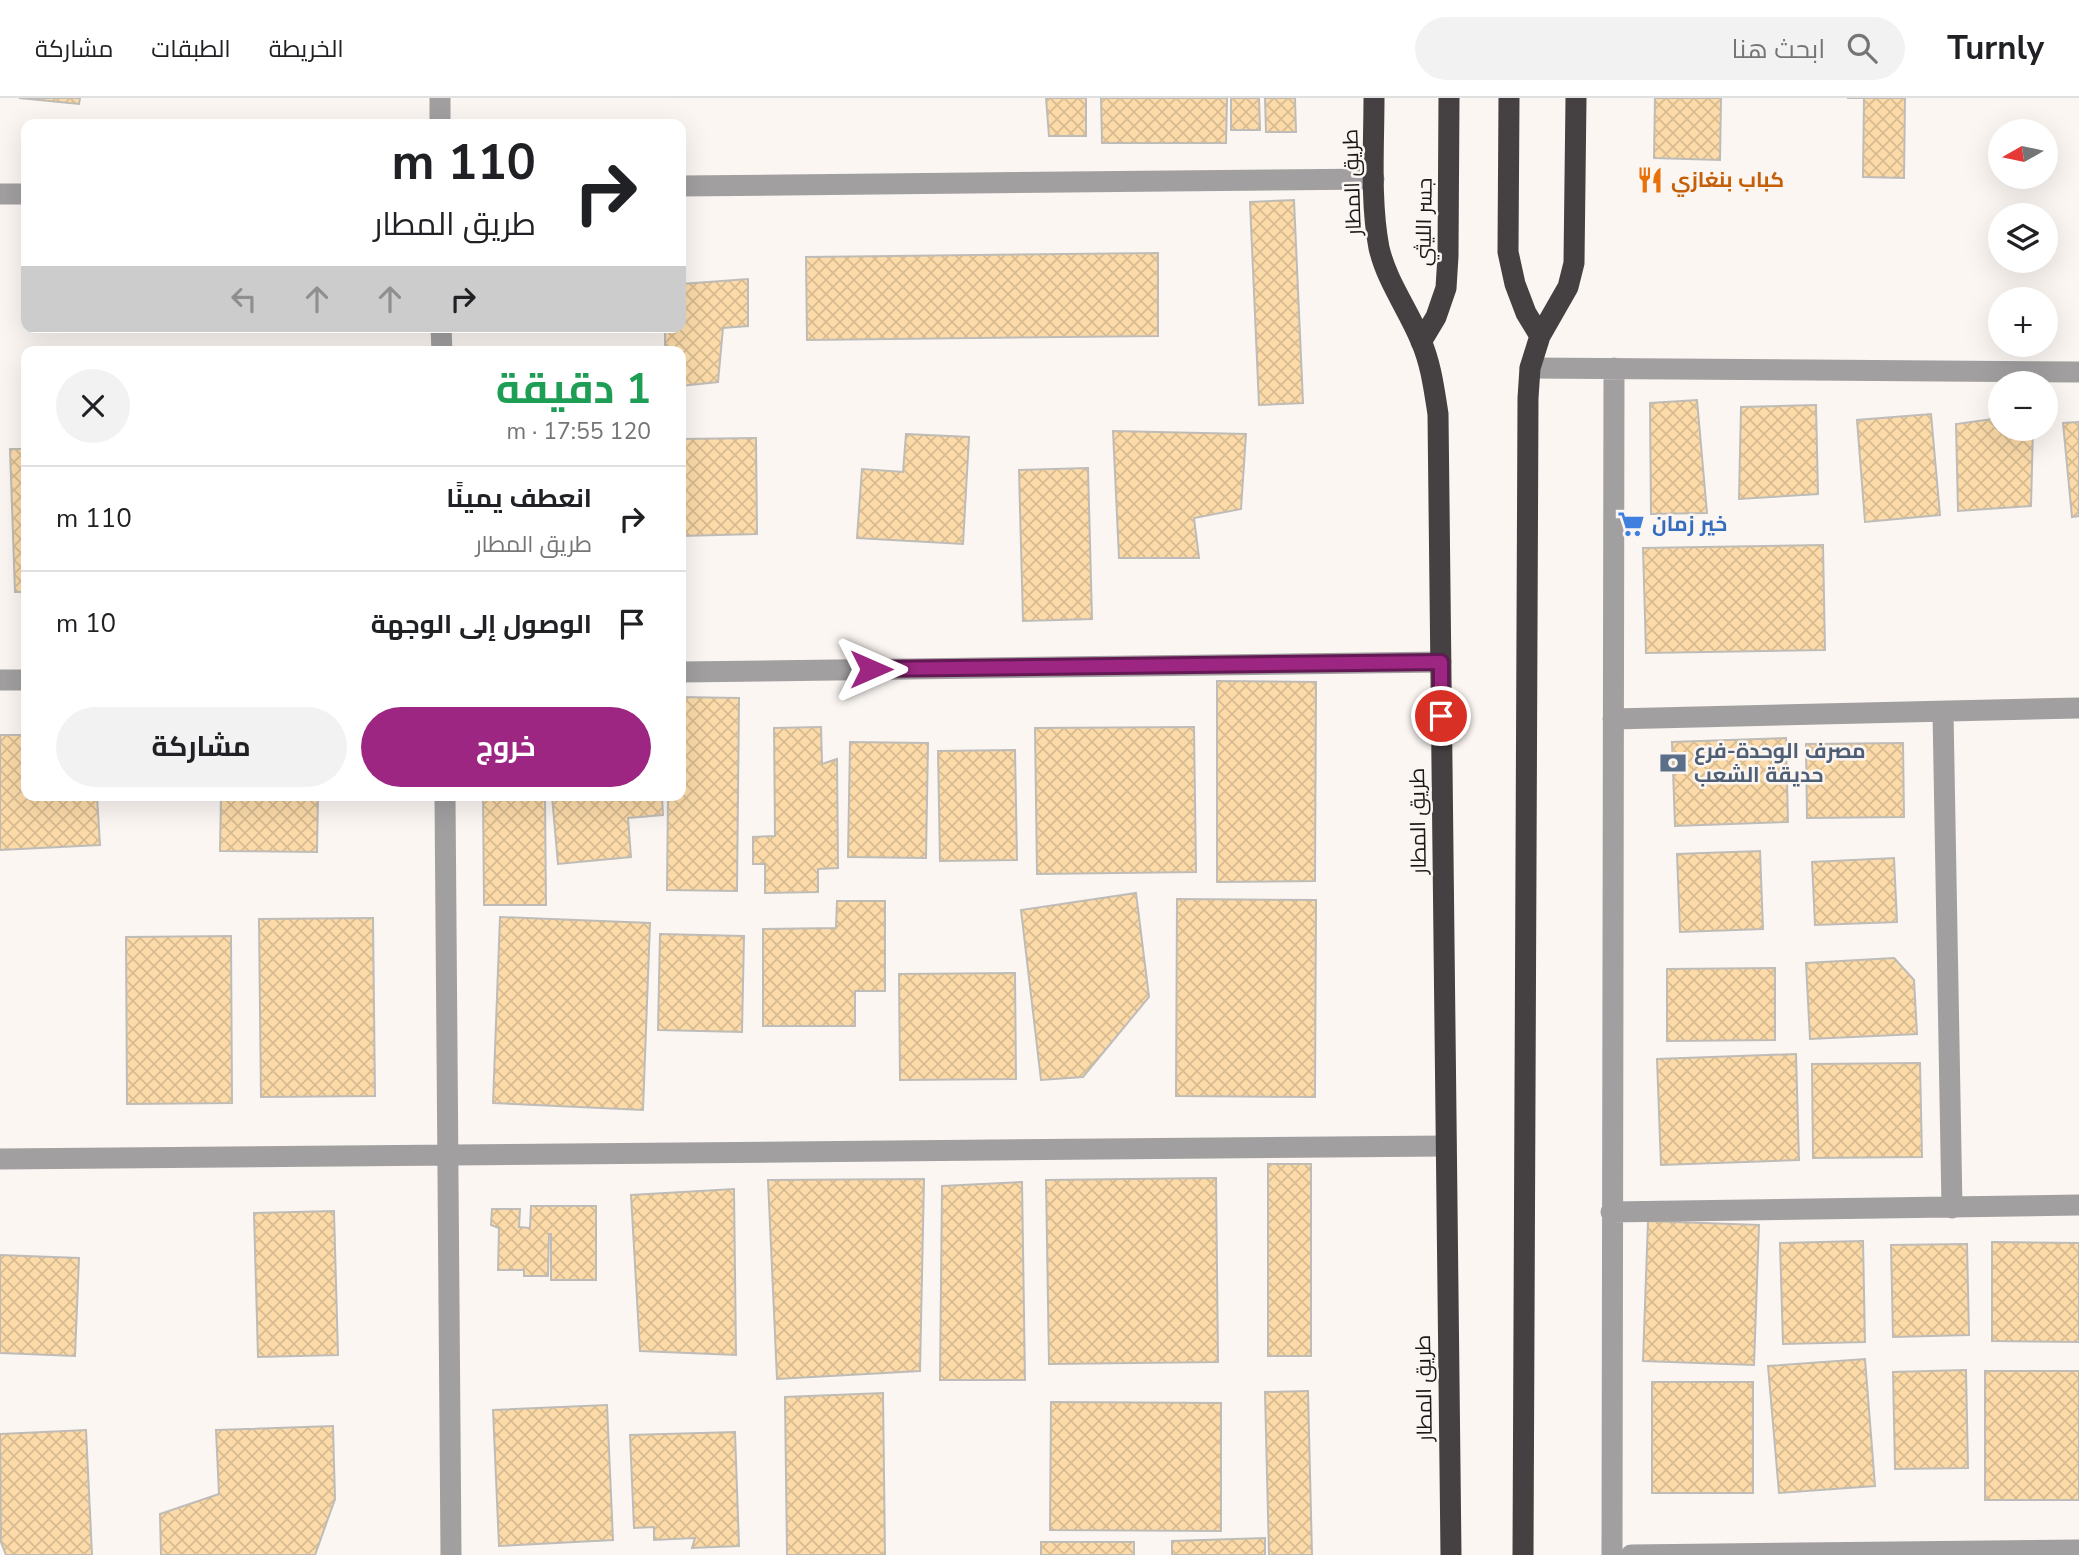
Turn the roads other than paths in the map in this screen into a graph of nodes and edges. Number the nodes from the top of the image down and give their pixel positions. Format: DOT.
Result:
graph roads {
  1 [pos="440,98"];
  2 [pos="1374,98"];
  3 [pos="1450,98"];
  4 [pos="1509,98"];
  5 [pos="1576,98"];
  6 [pos="440,119"];
  7 [pos="1374,178"];
  8 [pos="686,186"];
  9 [pos="0,194"];
  10 [pos="21,194"];
  11 [pos="1540,336"];
  12 [pos="1422,342"];
  13 [pos="1530,368"];
  14 [pos="1614,368"];
  15 [pos="2079,372"];
  16 [pos="1441,662"];
  17 [pos="686,672"];
  18 [pos="0,680"];
  19 [pos="21,680"];
  20 [pos="2079,708"];
  21 [pos="1943,712"];
  22 [pos="1613,719"];
  23 [pos="445,801"];
  24 [pos="1446,1146"];
  25 [pos="448,1155"];
  26 [pos="0,1159"];
  27 [pos="2079,1205"];
  28 [pos="1952,1209"];
  29 [pos="1611,1212"];
  30 [pos="2079,1550"];
  31 [pos="451,1555"];
  32 [pos="1451,1555"];
  33 [pos="1523,1555"];
  34 [pos="1612,1555"];
  35 [pos="1631,1555"];
  1 -- 6 [label="street"];
  2 -- 7 [label="highway, طريق المطار"];
  3 -- 12 [label="highway, جسر الليثي"];
  4 -- 11 [label="highway"];
  5 -- 11 [label="highway"];
  7 -- 8 [label="street"];
  7 -- 12 [label="highway, طريق المطار"];
  9 -- 10 [label="street"];
  11 -- 13 [label="highway"];
  12 -- 16 [label="highway, طريق المطار"];
  13 -- 14 [label="street"];
  13 -- 33 [label="highway"];
  14 -- 15 [label="street"];
  14 -- 22 [label="street"];
  16 -- 17 [label="street"];
  16 -- 24 [label="highway, طريق المطار"];
  18 -- 19 [label="street"];
  20 -- 21 [label="street"];
  21 -- 22 [label="street"];
  21 -- 28 [label="street"];
  22 -- 29 [label="street"];
  23 -- 25 [label="street"];
  24 -- 25 [label="street"];
  24 -- 32 [label="highway, طريق المطار"];
  25 -- 26 [label="street"];
  25 -- 31 [label="street"];
  27 -- 28 [label="street"];
  28 -- 29 [label="street"];
  29 -- 34 [label="street"];
  30 -- 35 [label="street"];
}
